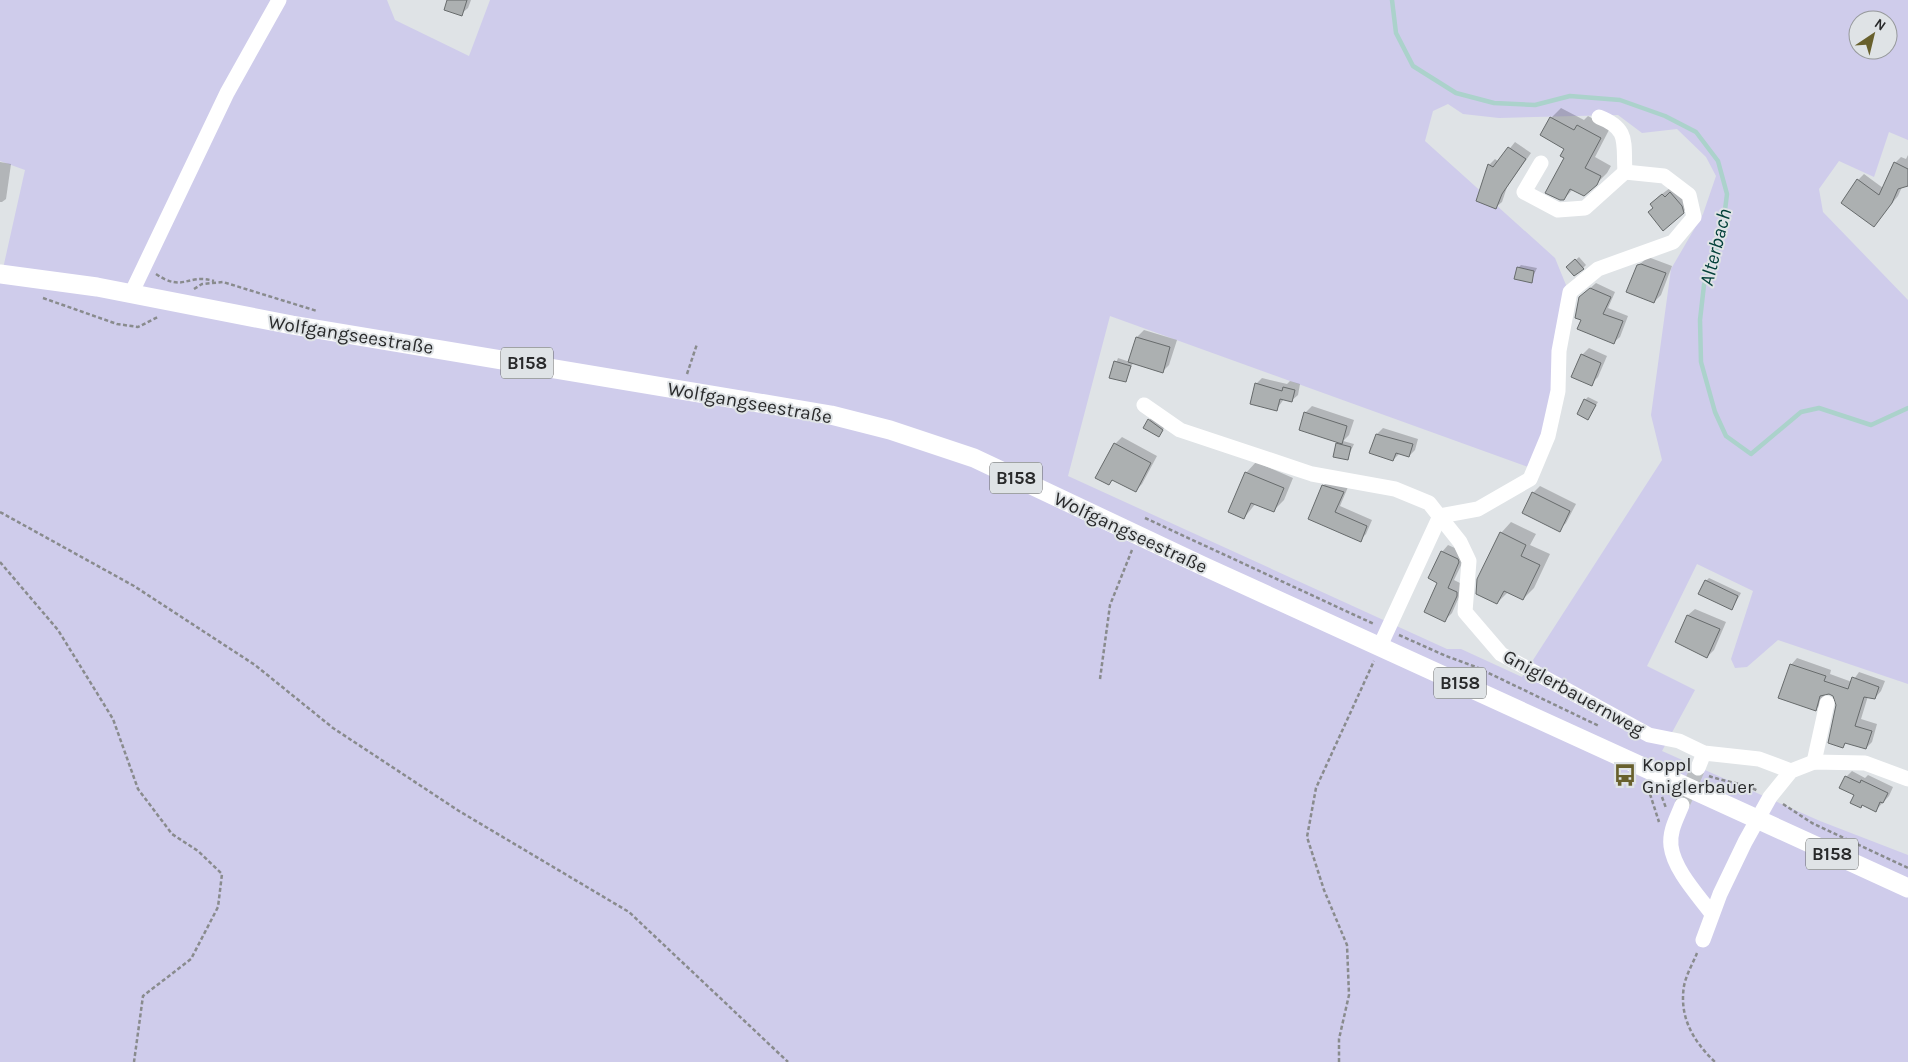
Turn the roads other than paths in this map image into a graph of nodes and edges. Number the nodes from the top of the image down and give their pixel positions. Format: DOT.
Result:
graph roads {
  1 [pos="279,0"];
  2 [pos="1599,116"];
  3 [pos="1541,163"];
  4 [pos="1625,172"];
  5 [pos="0,274"];
  6 [pos="130,294"];
  7 [pos="1144,405"];
  8 [pos="1440,516"];
  9 [pos="1384,638"];
  10 [pos="1827,703"];
  11 [pos="1814,762"];
  12 [pos="1791,771"];
  13 [pos="1908,779"];
  14 [pos="1682,805"];
  15 [pos="1756,820"];
  16 [pos="1908,888"];
  17 [pos="1712,914"];
  18 [pos="1702,940"];
  1 -- 6 [label="street"];
  2 -- 4 [label="street"];
  3 -- 4 [label="street"];
  4 -- 8 [label="street"];
  5 -- 6 [label="main road, Wolfgangseestraße / B158"];
  6 -- 9 [label="main road, Wolfgangseestraße / B158"];
  7 -- 8 [label="street, Gniglerbauernweg"];
  8 -- 9 [label="street"];
  8 -- 12 [label="street, Gniglerbauernweg"];
  9 -- 15 [label="main road, Wolfgangseestraße / B158"];
  10 -- 11 [label="street"];
  11 -- 12 [label="street"];
  11 -- 13 [label="street"];
  12 -- 15 [label="street"];
  14 -- 17 [label="street"];
  15 -- 16 [label="main road, Wolfgangseestraße / B158"];
  15 -- 17 [label="street"];
  17 -- 18 [label="street"];
}
